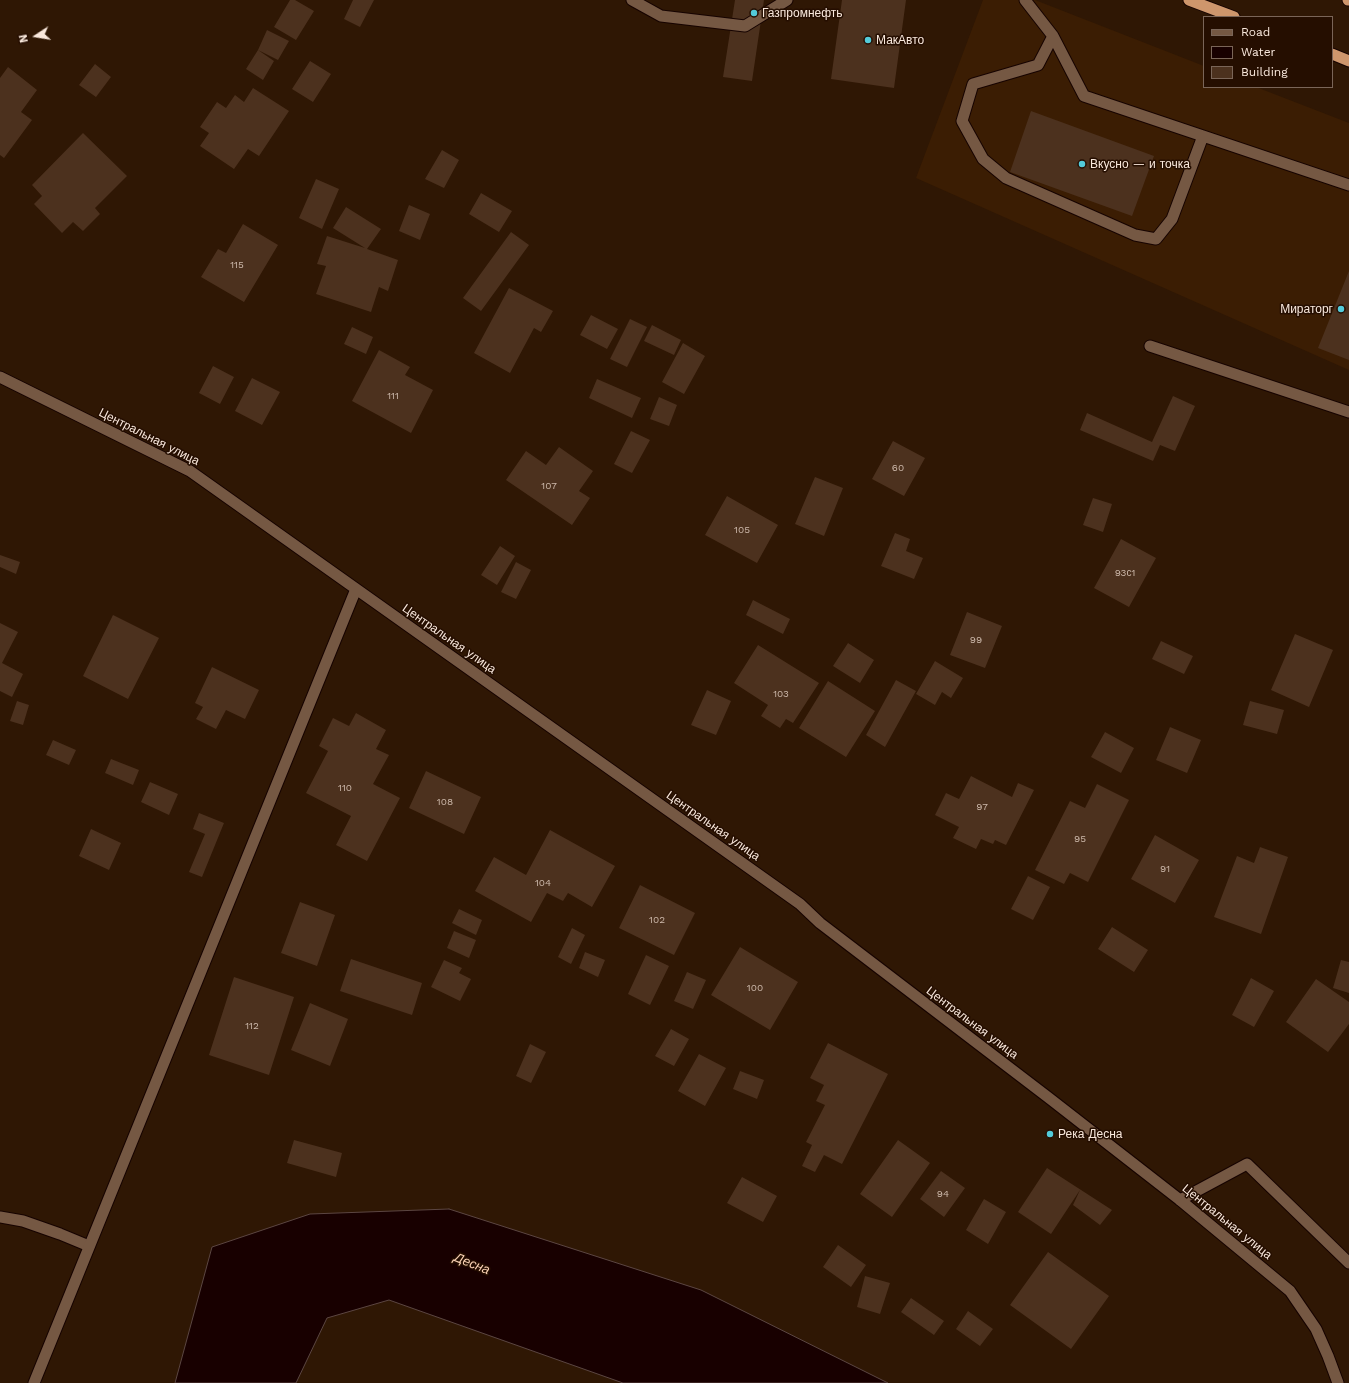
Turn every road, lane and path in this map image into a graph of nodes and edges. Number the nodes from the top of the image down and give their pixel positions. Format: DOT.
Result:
graph roads {
  1 [pos="632,0"];
  2 [pos="787,0"];
  3 [pos="1025,0"];
  4 [pos="1189,0"];
  5 [pos="1231,16"];
  6 [pos="1053,36"];
  7 [pos="1333,54"];
  8 [pos="1349,61"];
  9 [pos="1203,136"];
  10 [pos="1349,185"];
  11 [pos="1150,346"];
  12 [pos="0,377"];
  13 [pos="1349,412"];
  14 [pos="356,589"];
  15 [pos="1180,1200"];
  16 [pos="0,1217"];
  17 [pos="89,1246"];
  18 [pos="1349,1263"];
  19 [pos="34,1383"];
  20 [pos="1338,1383"];
  1 -- 2 [label="street"];
  3 -- 6 [label="street"];
  4 -- 5 [label="highway"];
  6 -- 9 [label="street"];
  6 -- 9 [label="street"];
  7 -- 8 [label="highway"];
  9 -- 10 [label="street"];
  11 -- 13 [label="street"];
  12 -- 14 [label="street, Центральная улица"];
  14 -- 15 [label="street, Центральная улица"];
  14 -- 17 [label="street"];
  15 -- 18 [label="street"];
  15 -- 20 [label="street, Центральная улица"];
  16 -- 17 [label="street"];
  17 -- 19 [label="street"];
}
